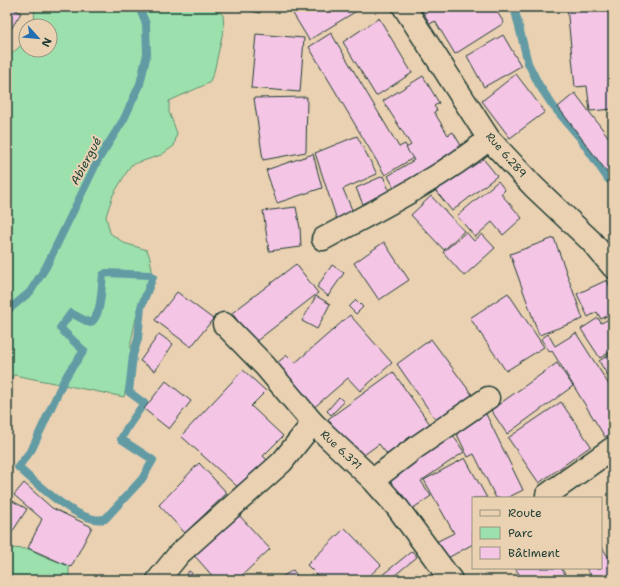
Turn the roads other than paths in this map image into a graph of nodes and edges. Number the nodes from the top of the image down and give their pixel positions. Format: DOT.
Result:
graph roads {
  1 [pos="404,7"];
  2 [pos="489,139"];
  3 [pos="323,239"];
  4 [pos="613,267"];
  5 [pos="224,324"];
  6 [pos="488,398"];
  7 [pos="313,423"];
  8 [pos="613,448"];
  9 [pos="373,480"];
  10 [pos="547,494"];
  11 [pos="158,580"];
  12 [pos="451,580"];
  1 -- 2 [label="street, Rue 6.289"];
  2 -- 3 [label="street"];
  2 -- 4 [label="street, Rue 6.289"];
  5 -- 7 [label="street, Rue 6.371"];
  6 -- 9 [label="street"];
  7 -- 9 [label="street, Rue 6.371"];
  7 -- 11 [label="street"];
  8 -- 10 [label="street"];
  9 -- 12 [label="street, Rue 6.371"];
}
